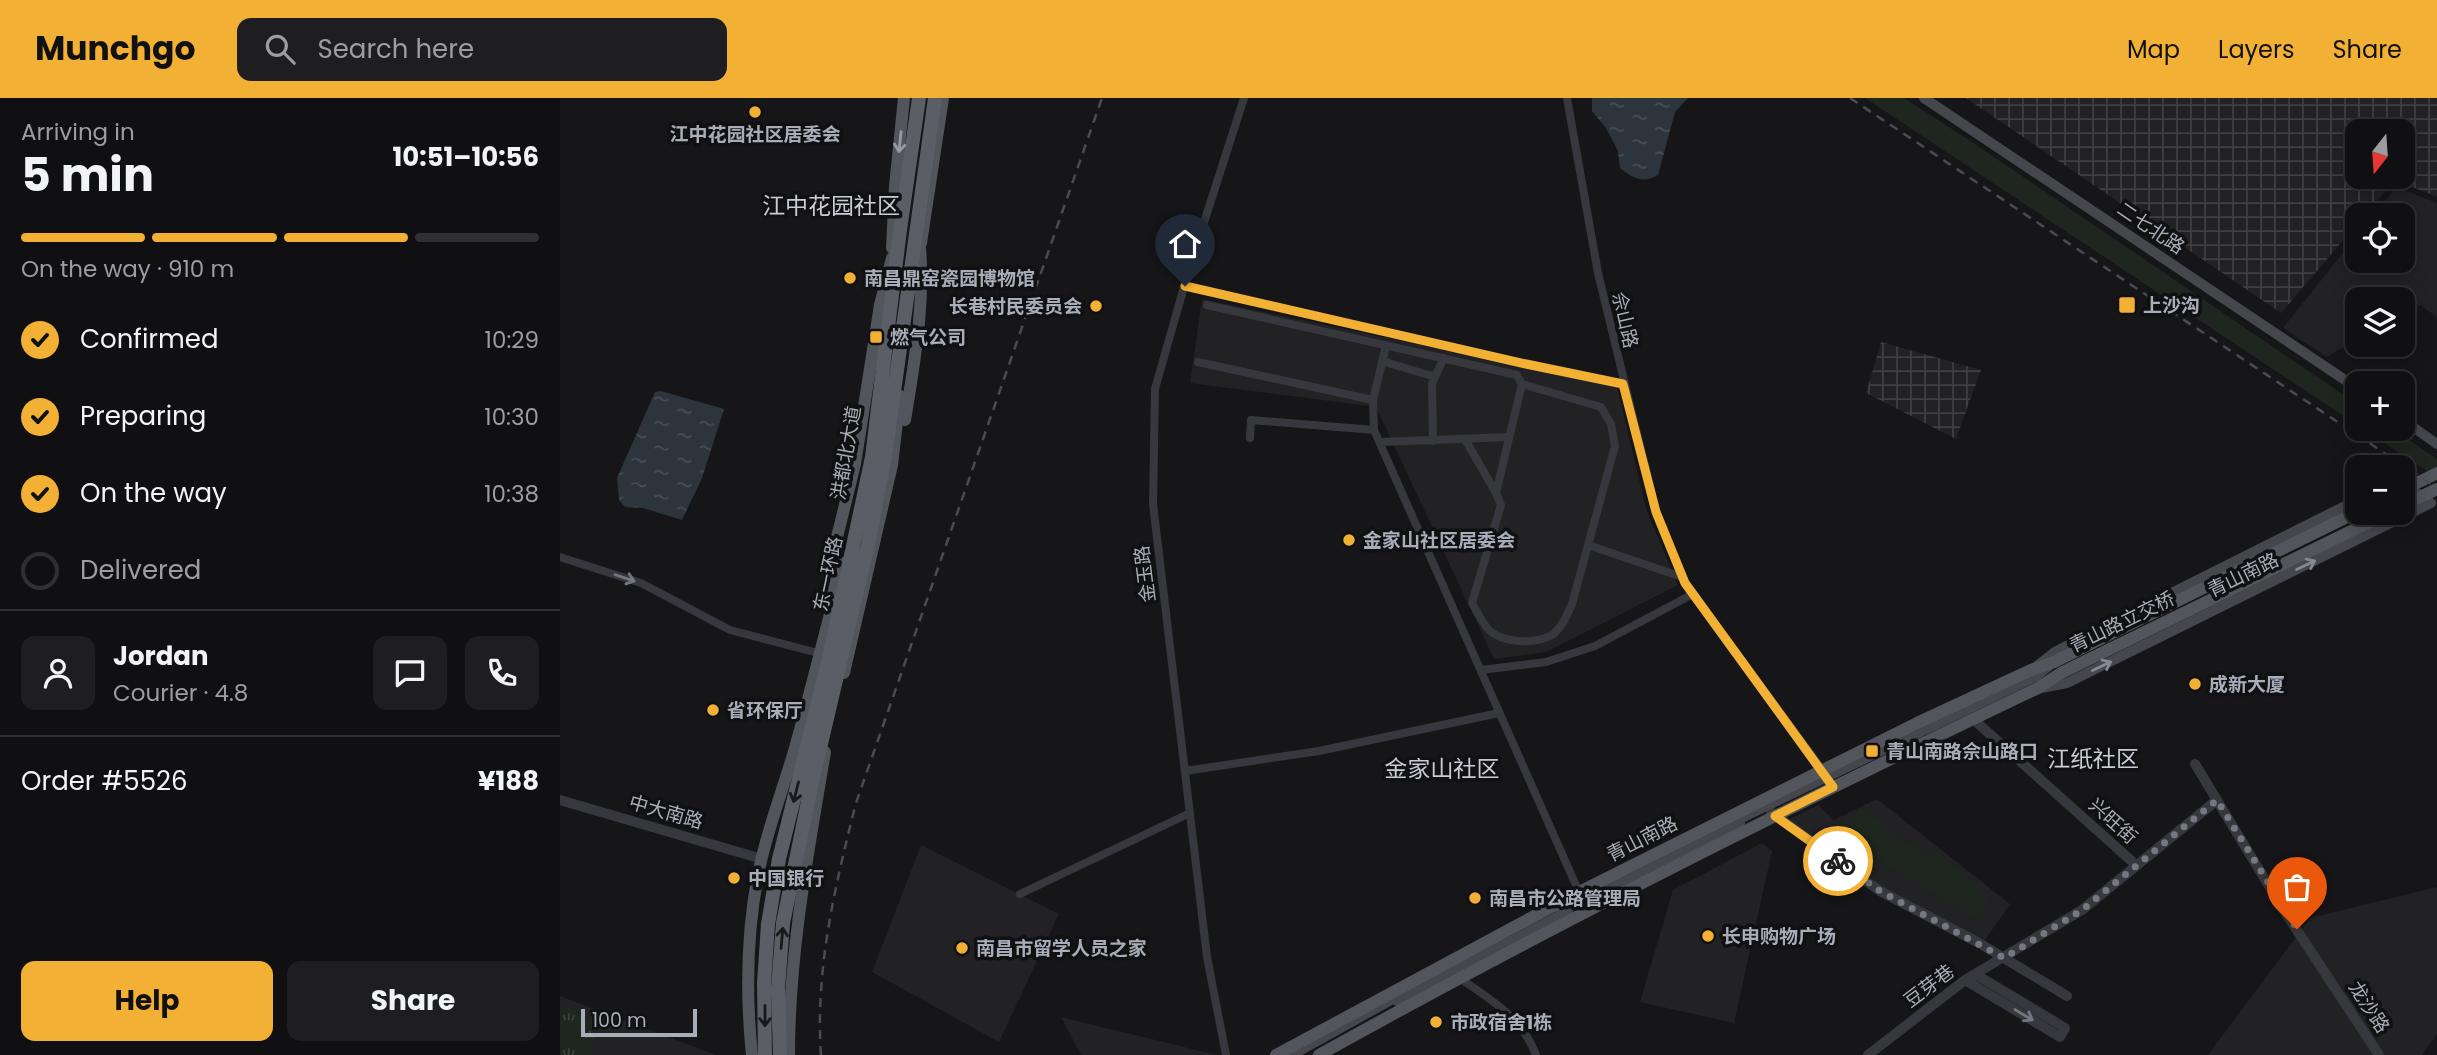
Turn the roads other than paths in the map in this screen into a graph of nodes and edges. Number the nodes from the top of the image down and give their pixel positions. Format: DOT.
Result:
graph roads {
  1 [pos="904,98"];
  2 [pos="919,98"];
  3 [pos="935,98"];
  4 [pos="943,98"];
  5 [pos="1244,98"];
  6 [pos="1567,98"];
  7 [pos="1924,98"];
  8 [pos="918,225"];
  9 [pos="900,230"];
  10 [pos="1185,286"];
  11 [pos="1207,305"];
  12 [pos="1386,345"];
  13 [pos="1444,358"];
  14 [pos="1382,361"];
  15 [pos="1198,362"];
  16 [pos="1526,364"];
  17 [pos="1435,377"];
  18 [pos="2345,380"];
  19 [pos="1522,384"];
  20 [pos="1623,384"];
  21 [pos="1373,400"];
  22 [pos="2415,428"];
  23 [pos="1374,430"];
  24 [pos="1250,438"];
  25 [pos="1509,438"];
  26 [pos="1433,441"];
  27 [pos="1466,441"];
  28 [pos="1380,442"];
  29 [pos="2437,444"];
  30 [pos="2437,473"];
  31 [pos="2415,484"];
  32 [pos="2437,489"];
  33 [pos="2415,492"];
  34 [pos="1496,494"];
  35 [pos="2415,499"];
  36 [pos="2345,506"];
  37 [pos="2415,511"];
  38 [pos="2345,518"];
  39 [pos="2362,525"];
  40 [pos="2387,525"];
  41 [pos="1588,545"];
  42 [pos="560,557"];
  43 [pos="1682,577"];
  44 [pos="1693,594"];
  45 [pos="830,613"];
  46 [pos="857,625"];
  47 [pos="821,654"];
  48 [pos="2058,668"];
  49 [pos="1481,670"];
  50 [pos="2031,670"];
  51 [pos="2038,688"];
  52 [pos="1499,713"];
  53 [pos="1973,719"];
  54 [pos="2195,764"];
  55 [pos="1185,771"];
  56 [pos="1828,778"];
  57 [pos="560,800"];
  58 [pos="2217,800"];
  59 [pos="1767,808"];
  60 [pos="1190,813"];
  61 [pos="762,859"];
  62 [pos="2136,865"];
  63 [pos="1579,892"];
  64 [pos="1020,894"];
  65 [pos="2004,958"];
  66 [pos="1975,974"];
  67 [pos="1458,977"];
  68 [pos="1965,980"];
  69 [pos="2067,996"];
  70 [pos="752,1055"];
  71 [pos="765,1055"];
  72 [pos="779,1055"];
  73 [pos="789,1055"];
  74 [pos="1226,1055"];
  75 [pos="1276,1055"];
  76 [pos="1292,1055"];
  77 [pos="1300,1055"];
  78 [pos="1320,1055"];
  79 [pos="1536,1055"];
  80 [pos="1868,1055"];
  81 [pos="2379,1055"];
  1 -- 45 [label="main road, 洪都北大道, one-way"];
  2 -- 9 [label="highway, 东一环路"];
  3 -- 8 [label="highway, 东一环路"];
  4 -- 46 [label="main road"];
  5 -- 10 [label="street, 金玉路"];
  6 -- 20 [label="street, 佘山路"];
  7 -- 18 [label="main road, 二七北路"];
  8 -- 46 [label="main road"];
  72 -- 8 [label="highway, 东一环路, one-way"];
  9 -- 45 [label="main road"];
  9 -- 71 [label="highway, 东一环路, one-way"];
  10 -- 16 [label="street"];
  10 -- 55 [label="street, 金玉路"];
  11 -- 12 [label="street"];
  12 -- 13 [label="street"];
  12 -- 14 [label="street"];
  13 -- 17 [label="street"];
  13 -- 19 [label="street"];
  14 -- 17 [label="street"];
  14 -- 21 [label="street"];
  15 -- 21 [label="street"];
  16 -- 19 [label="street"];
  16 -- 20 [label="street"];
  17 -- 26 [label="street"];
  19 -- 25 [label="street"];
  19 -- 41 [label="street"];
  20 -- 43 [label="street, 佘山路"];
  21 -- 23 [label="street"];
  22 -- 29 [label="main road"];
  23 -- 24 [label="street"];
  23 -- 28 [label="street"];
  25 -- 27 [label="street"];
  25 -- 34 [label="street"];
  26 -- 27 [label="street"];
  26 -- 28 [label="street"];
  27 -- 34 [label="street"];
  28 -- 49 [label="street"];
  30 -- 31 [label="main road"];
  32 -- 35 [label="main road"];
  37 -- 33 [label="main road, 青山南路, one-way"];
  34 -- 41 [label="street"];
  36 -- 50 [label="main road, 青山南路"];
  38 -- 48 [label="main road, 青山路立交桥"];
  39 -- 48 [label="main road, 青山路立交桥"];
  51 -- 40 [label="main road, 青山南路, one-way"];
  41 -- 43 [label="street"];
  42 -- 47 [label="street, one-way"];
  43 -- 44 [label="street, 佘山路"];
  44 -- 49 [label="street"];
  44 -- 56 [label="street, 佘山路"];
  45 -- 47 [label="main road, 洪都北大道"];
  46 -- 73 [label="main road"];
  47 -- 61 [label="main road, 洪都北大道"];
  48 -- 50 [label="main road, 青山南路"];
  48 -- 51 [label="main road, 青山南路"];
  48 -- 56 [label="main road"];
  49 -- 52 [label="street"];
  50 -- 56 [label="main road, 青山南路"];
  51 -- 53 [label="main road, 青山南路"];
  52 -- 55 [label="street"];
  52 -- 63 [label="street"];
  53 -- 56 [label="main road, 青山南路"];
  53 -- 62 [label="street, 兴旺街"];
  54 -- 58 [label="street, 龙沙路"];
  55 -- 60 [label="street, 金玉路"];
  56 -- 59 [label="main road, 青山南路"];
  56 -- 59 [label="main road, 青山南路"];
  57 -- 61 [label="street, 中大南路"];
  58 -- 62 [label="street, 豆芽巷"];
  58 -- 81 [label="street, 龙沙路"];
  59 -- 63 [label="main road, 青山南路"];
  59 -- 65 [label="street"];
  59 -- 67 [label="main road, 青山南路"];
  59 -- 76 [label="main road"];
  59 -- 77 [label="main road"];
  60 -- 64 [label="street"];
  60 -- 74 [label="street, 金玉路"];
  61 -- 70 [label="main road, 洪都北大道"];
  62 -- 65 [label="street, 豆芽巷"];
  63 -- 75 [label="main road, 青山南路"];
  65 -- 66 [label="street, 豆芽巷"];
  65 -- 69 [label="street"];
  66 -- 68 [label="street, 豆芽巷"];
  68 -- 66 [label="street, one-way"];
  67 -- 78 [label="main road, 青山南路"];
  67 -- 79 [label="street"];
  68 -- 80 [label="street, 豆芽巷"];
}
